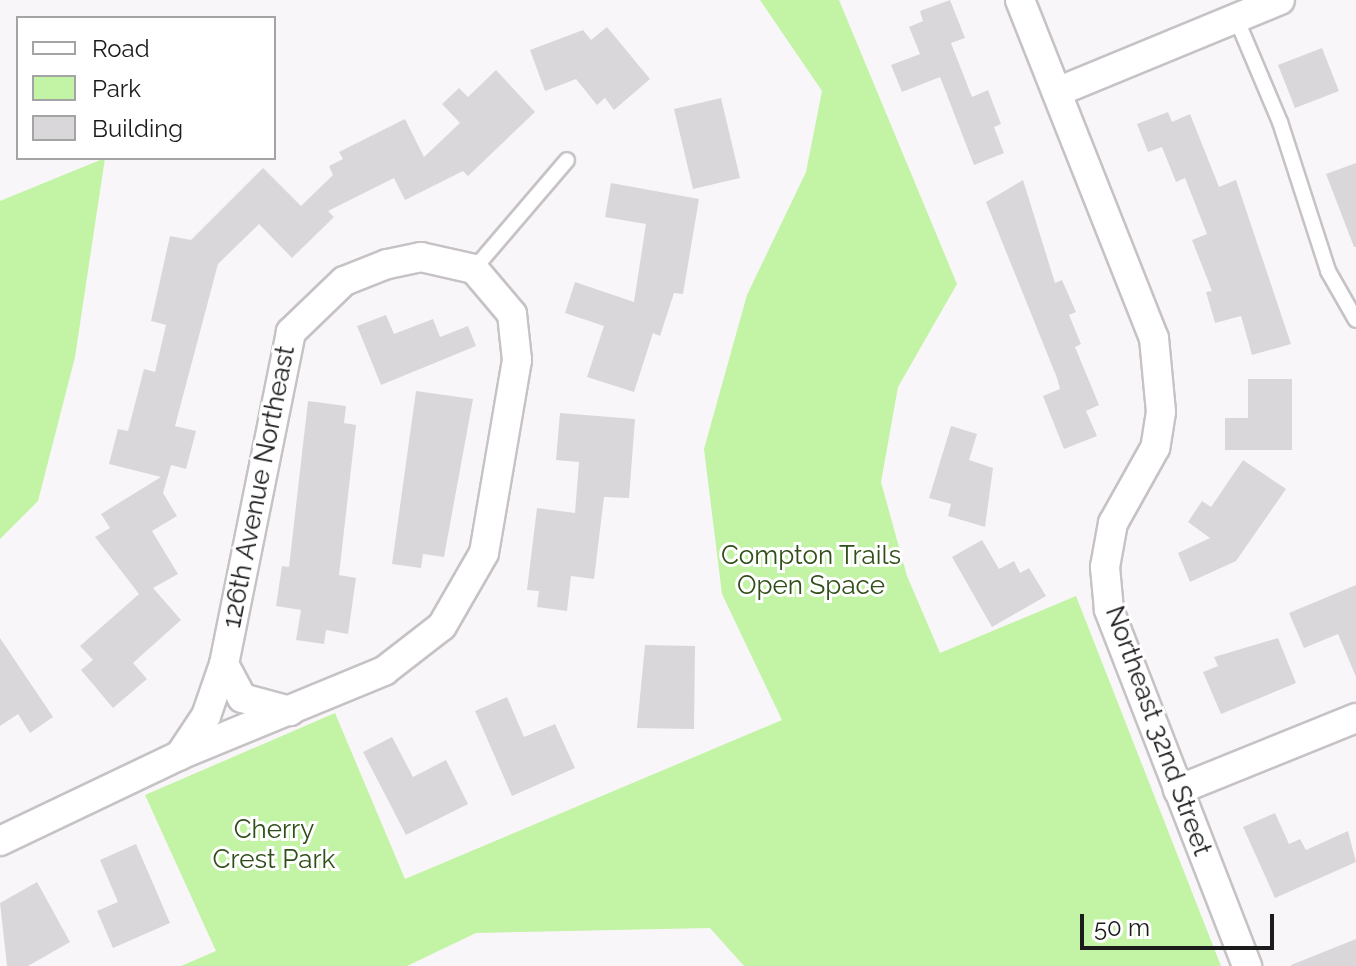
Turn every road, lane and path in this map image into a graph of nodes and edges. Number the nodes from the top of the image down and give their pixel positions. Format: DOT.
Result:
graph roads {
  1 [pos="1020,0"];
  2 [pos="1280,0"];
  3 [pos="1236,18"];
  4 [pos="1057,92"];
  5 [pos="567,160"];
  6 [pos="474,269"];
  7 [pos="1356,320"];
  8 [pos="224,664"];
  9 [pos="290,711"];
  10 [pos="1356,718"];
  11 [pos="180,755"];
  12 [pos="1178,790"];
  13 [pos="0,841"];
  14 [pos="1247,966"];
  1 -- 4 [label="street, Northeast 32nd Street"];
  2 -- 3 [label="street"];
  3 -- 4 [label="street"];
  3 -- 7 [label="lane"];
  4 -- 12 [label="street, Northeast 32nd Street"];
  5 -- 6 [label="lane"];
  6 -- 8 [label="street, 126th Avenue Northeast"];
  6 -- 9 [label="street"];
  8 -- 9 [label="street"];
  8 -- 11 [label="street, 126th Avenue Northeast"];
  9 -- 11 [label="street"];
  10 -- 12 [label="street"];
  11 -- 13 [label="street"];
  12 -- 14 [label="street, Northeast 32nd Street"];
}
